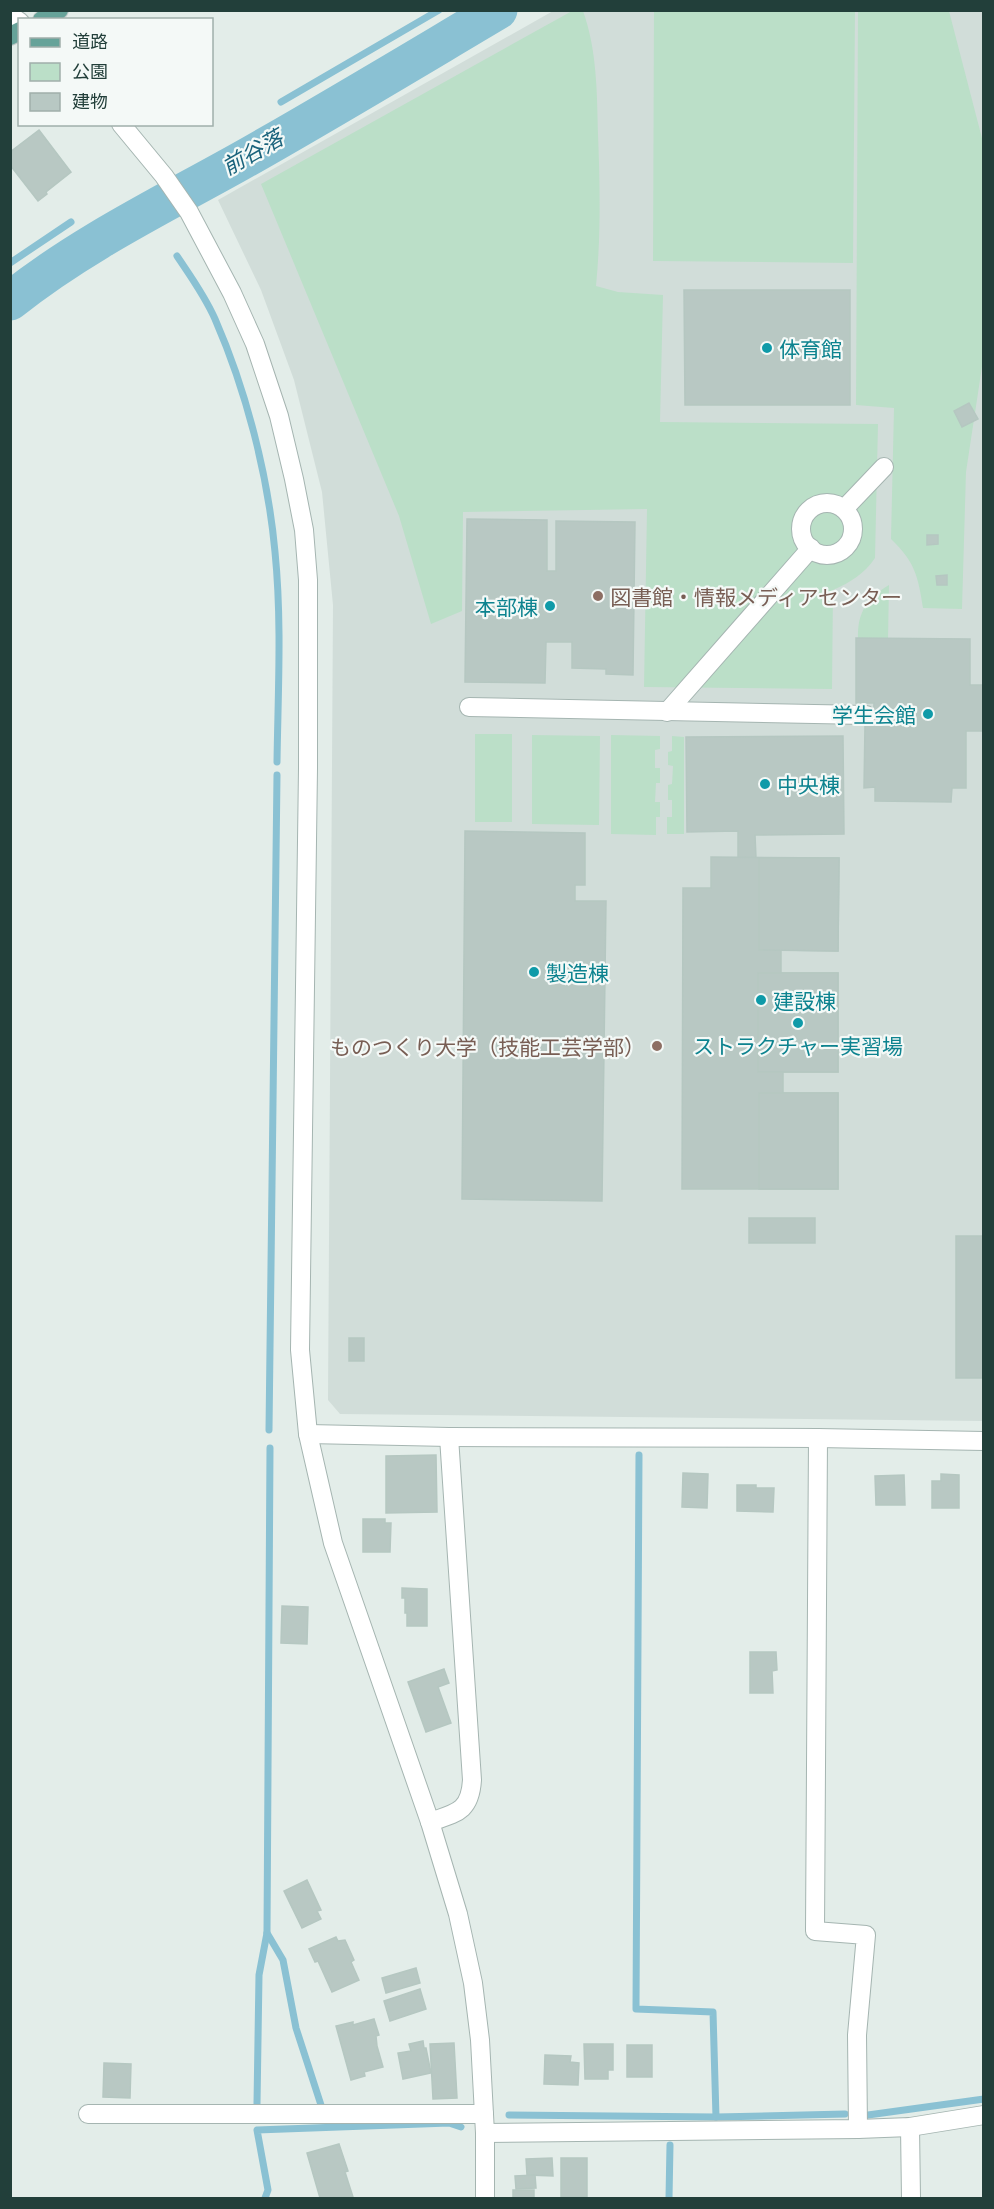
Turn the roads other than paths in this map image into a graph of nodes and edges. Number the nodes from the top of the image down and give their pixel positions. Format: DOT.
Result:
graph roads {
  1 [pos="59,10"];
  2 [pos="45,18"];
  3 [pos="123,126"];
  4 [pos="884,467"];
  5 [pos="844,509"];
  6 [pos="811,548"];
  7 [pos="469,707"];
  8 [pos="667,712"];
  9 [pos="866,714"];
  10 [pos="308,1434"];
  11 [pos="449,1437"];
  12 [pos="818,1438"];
  13 [pos="984,1441"];
  14 [pos="430,1822"];
  15 [pos="88,2114"];
  16 [pos="484,2114"];
  17 [pos="984,2115"];
  18 [pos="910,2127"];
  19 [pos="858,2129"];
  20 [pos="486,2133"];
  21 [pos="485,2199"];
  22 [pos="911,2199"];
  1 -- 2 [label="main road"];
  3 -- 10 [label="street"];
  4 -- 5 [label="street"];
  5 -- 6 [label="street"];
  5 -- 6 [label="street"];
  6 -- 8 [label="street"];
  7 -- 8 [label="street"];
  8 -- 9 [label="street"];
  10 -- 11 [label="street"];
  10 -- 14 [label="street"];
  11 -- 12 [label="street"];
  11 -- 14 [label="street"];
  12 -- 13 [label="street"];
  12 -- 19 [label="street"];
  14 -- 16 [label="street"];
  15 -- 16 [label="street"];
  16 -- 20 [label="street"];
  17 -- 18 [label="street"];
  18 -- 19 [label="street"];
  18 -- 22 [label="street"];
  19 -- 20 [label="street"];
  20 -- 21 [label="street"];
}
